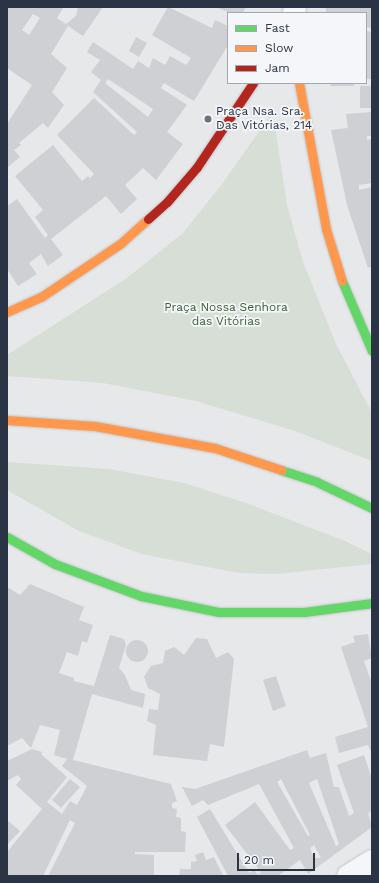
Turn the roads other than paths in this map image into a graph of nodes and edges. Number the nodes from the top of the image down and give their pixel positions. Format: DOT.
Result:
graph roads {
  1 [pos="252,84"];
  2 [pos="300,84"];
  3 [pos="7,312"];
  4 [pos="372,351"];
  5 [pos="7,420"];
  6 [pos="372,508"];
  7 [pos="7,536"];
  8 [pos="372,603"];
  9 [pos="372,861"];
  10 [pos="348,876"];
  1 -- 3 [label="street"];
  2 -- 4 [label="street"];
  5 -- 6 [label="street"];
  7 -- 8 [label="street"];
  9 -- 10 [label="street"];
}
